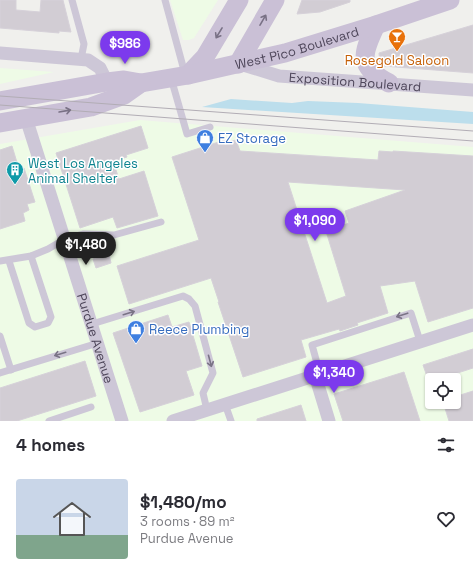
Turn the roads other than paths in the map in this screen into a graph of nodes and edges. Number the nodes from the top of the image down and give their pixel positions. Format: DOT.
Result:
graph roads {
  1 [pos="72,0"];
  2 [pos="165,0"];
  3 [pos="275,0"];
  4 [pos="450,0"];
  5 [pos="236,1"];
  6 [pos="376,25"];
  7 [pos="0,53"];
  8 [pos="81,59"];
  9 [pos="238,64"];
  10 [pos="182,77"];
  11 [pos="107,82"];
  12 [pos="141,83"];
  13 [pos="389,83"];
  14 [pos="473,90"];
  15 [pos="44,92"];
  16 [pos="0,101"];
  17 [pos="26,118"];
  18 [pos="0,123"];
  19 [pos="210,127"];
  20 [pos="161,222"];
  21 [pos="65,239"];
  22 [pos="31,256"];
  23 [pos="9,261"];
  24 [pos="0,262"];
  25 [pos="92,324"];
  26 [pos="473,325"];
  27 [pos="0,336"];
  28 [pos="420,341"];
  29 [pos="98,342"];
  30 [pos="11,370"];
  31 [pos="0,373"];
  32 [pos="317,375"];
  33 [pos="225,404"];
  34 [pos="91,407"];
  35 [pos="207,410"];
  36 [pos="49,421"];
  37 [pos="122,421"];
  38 [pos="173,421"];
  39 [pos="231,421"];
  40 [pos="329,421"];
  1 -- 8 [label="lane"];
  2 -- 10 [label="lane"];
  9 -- 3 [label="main road, one-way"];
  4 -- 6 [label="main road, West Pico Boulevard"];
  5 -- 10 [label="main road, one-way"];
  6 -- 9 [label="main road, West Pico Boulevard"];
  6 -- 13 [label="main road"];
  7 -- 8 [label="street"];
  8 -- 11 [label="street"];
  9 -- 10 [label="main road, West Pico Boulevard"];
  9 -- 13 [label="street, Exposition Boulevard"];
  10 -- 12 [label="main road, West Pico Boulevard"];
  10 -- 19 [label="lane"];
  11 -- 12 [label="main road, West Pico Boulevard"];
  11 -- 15 [label="main road, West Pico Boulevard"];
  17 -- 12 [label="main road, West Pico Boulevard, one-way"];
  13 -- 14 [label="street, Exposition Boulevard"];
  15 -- 16 [label="main road, West Pico Boulevard"];
  15 -- 17 [label="main road"];
  17 -- 18 [label="main road, West Pico Boulevard"];
  17 -- 21 [label="street, Purdue Avenue"];
  20 -- 21 [label="lane"];
  21 -- 22 [label="lane"];
  21 -- 25 [label="street, Purdue Avenue"];
  22 -- 23 [label="lane"];
  22 -- 23 [label="lane"];
  23 -- 24 [label="lane"];
  25 -- 29 [label="street, Purdue Avenue"];
  25 -- 35 [label="lane, one-way"];
  26 -- 28 [label="street"];
  27 -- 30 [label="lane"];
  28 -- 32 [label="street"];
  28 -- 32 [label="lane, one-way"];
  29 -- 30 [label="lane, one-way"];
  29 -- 37 [label="street, Purdue Avenue"];
  30 -- 31 [label="lane"];
  32 -- 33 [label="street"];
  32 -- 40 [label="street"];
  33 -- 35 [label="street"];
  33 -- 39 [label="lane"];
  34 -- 36 [label="lane"];
  35 -- 38 [label="street"];
}
